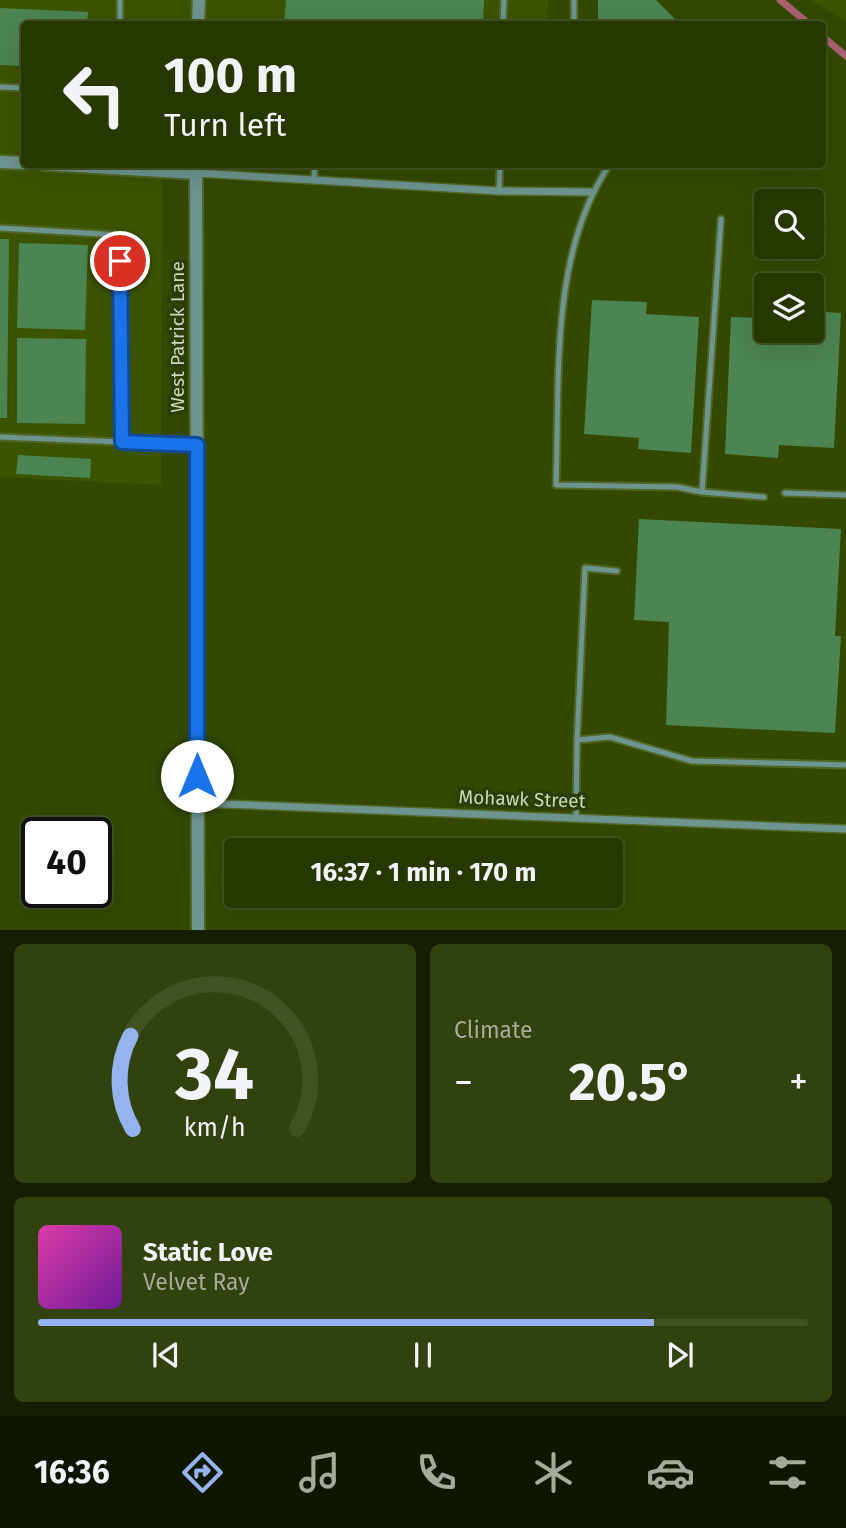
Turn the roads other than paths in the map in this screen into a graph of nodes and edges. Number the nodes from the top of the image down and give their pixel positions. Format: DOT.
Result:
graph roads {
  1 [pos="120,0"];
  2 [pos="199,0"];
  3 [pos="503,0"];
  4 [pos="575,0"];
  5 [pos="120,21"];
  6 [pos="198,21"];
  7 [pos="503,21"];
  8 [pos="574,21"];
  9 [pos="0,87"];
  10 [pos="21,88"];
  11 [pos="0,162"];
  12 [pos="21,163"];
  13 [pos="166,168"];
  14 [pos="315,168"];
  15 [pos="500,168"];
  16 [pos="607,168"];
  17 [pos="196,169"];
  18 [pos="314,180"];
  19 [pos="499,191"];
  20 [pos="591,192"];
  21 [pos="721,219"];
  22 [pos="0,228"];
  23 [pos="0,437"];
  24 [pos="122,442"];
  25 [pos="197,445"];
  26 [pos="702,492"];
  27 [pos="785,493"];
  28 [pos="846,495"];
  29 [pos="764,497"];
  30 [pos="617,571"];
  31 [pos="577,740"];
  32 [pos="846,765"];
  33 [pos="197,803"];
  34 [pos="576,817"];
  35 [pos="846,829"];
  36 [pos="198,929"];
  1 -- 5 [label="lane"];
  2 -- 6 [label="street"];
  3 -- 7 [label="lane"];
  4 -- 8 [label="lane"];
  9 -- 10 [label="lane"];
  11 -- 12 [label="street"];
  13 -- 17 [label="street"];
  14 -- 18 [label="lane"];
  15 -- 19 [label="lane"];
  16 -- 20 [label="lane"];
  17 -- 18 [label="street"];
  17 -- 25 [label="street, West Patrick Lane"];
  18 -- 19 [label="street"];
  19 -- 20 [label="street"];
  20 -- 26 [label="lane"];
  21 -- 26 [label="lane"];
  22 -- 24 [label="lane"];
  23 -- 24 [label="lane"];
  24 -- 25 [label="lane"];
  25 -- 33 [label="street, West Patrick Lane"];
  26 -- 29 [label="lane"];
  27 -- 28 [label="lane"];
  30 -- 31 [label="lane"];
  31 -- 32 [label="lane"];
  31 -- 34 [label="lane"];
  33 -- 34 [label="street, Mohawk Street"];
  33 -- 36 [label="street, West Patrick Lane"];
  34 -- 35 [label="street, Mohawk Street"];
}
